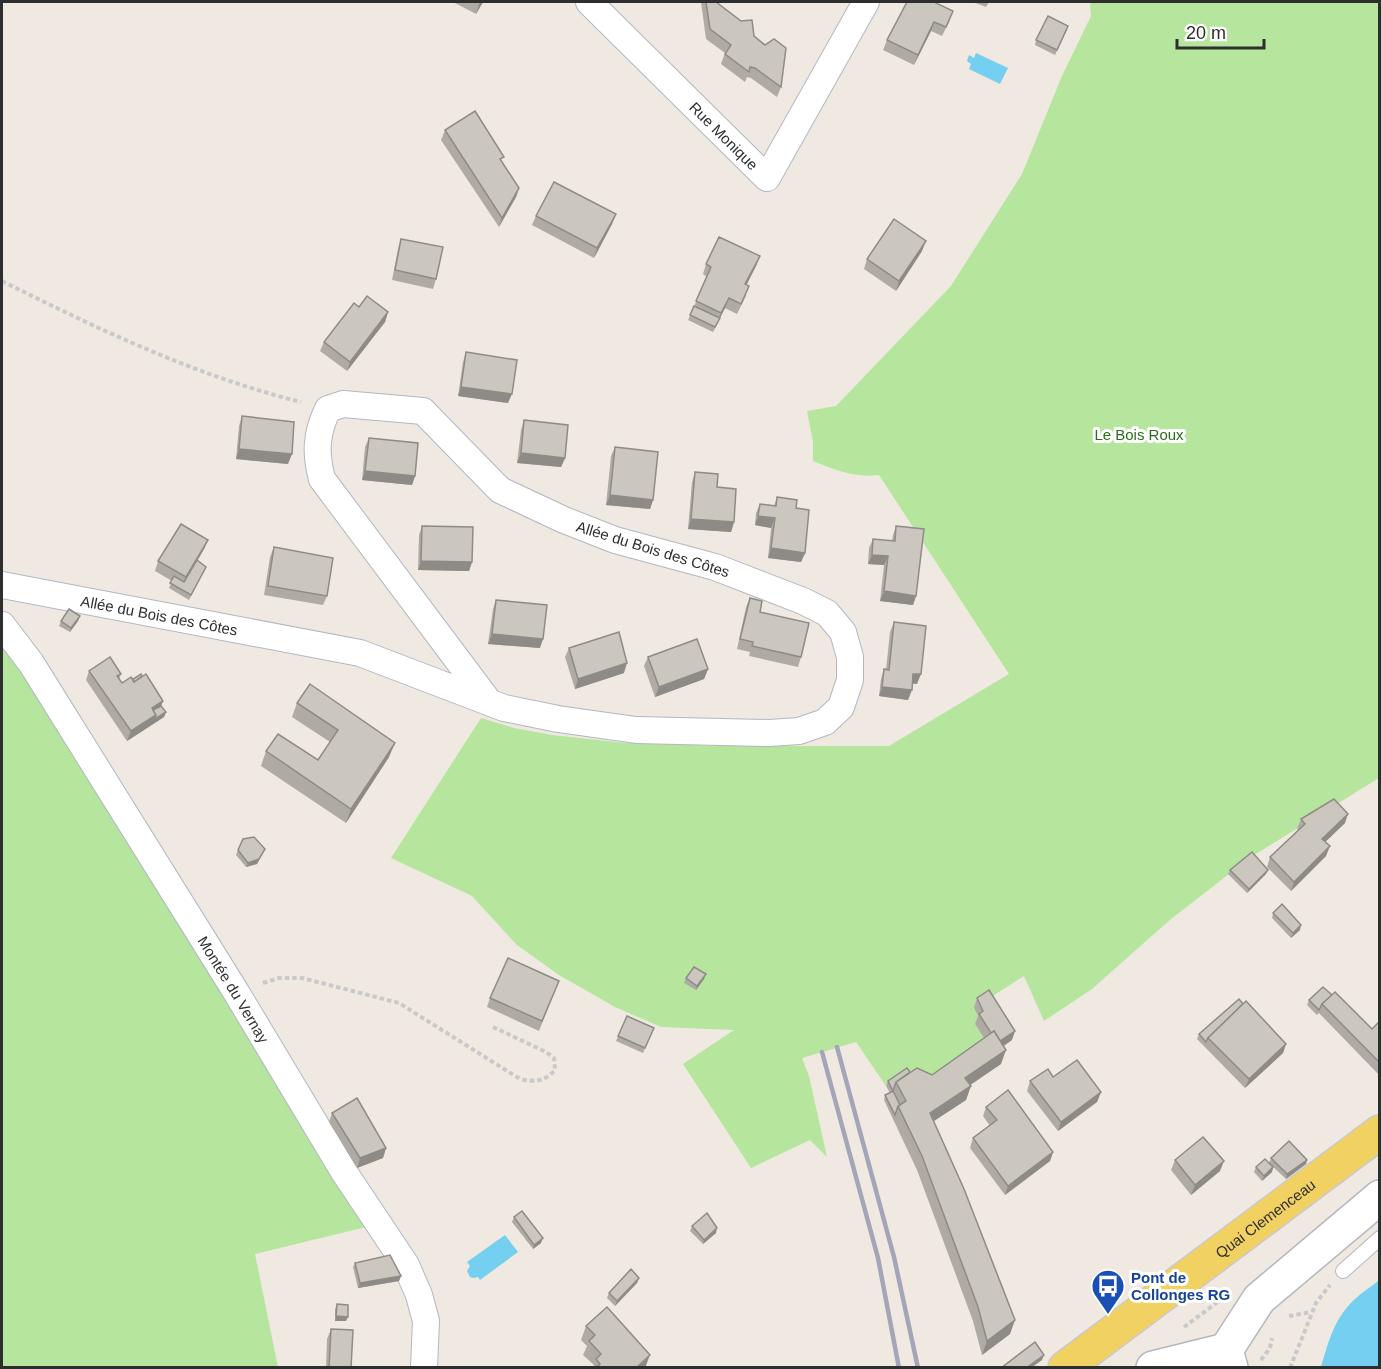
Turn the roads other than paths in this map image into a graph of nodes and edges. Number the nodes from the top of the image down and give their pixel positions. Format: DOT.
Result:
graph roads {
  1 [pos="589,2"];
  2 [pos="866,2"];
  3 [pos="2,585"];
  4 [pos="2,625"];
  5 [pos="489,702"];
  6 [pos="1380,1132"];
  7 [pos="1380,1158"];
  8 [pos="1380,1197"];
  9 [pos="1380,1238"];
  10 [pos="1343,1272"];
  11 [pos="1228,1359"];
  12 [pos="424,1368"];
  13 [pos="1065,1368"];
  14 [pos="1094,1368"];
  15 [pos="1153,1368"];
  1 -- 2 [label="street, Rue Monique"];
  3 -- 5 [label="street, Allée du Bois des Côtes"];
  4 -- 12 [label="street, Montée du Vernay"];
  5 -- 5 [label="street, Allée du Bois des Côtes"];
  6 -- 13 [label="main road, Quai Clemenceau"];
  7 -- 14 [label="main road, Quai Clemenceau"];
  8 -- 11 [label="main road"];
  9 -- 10 [label="lane"];
  11 -- 15 [label="main road"];
}
